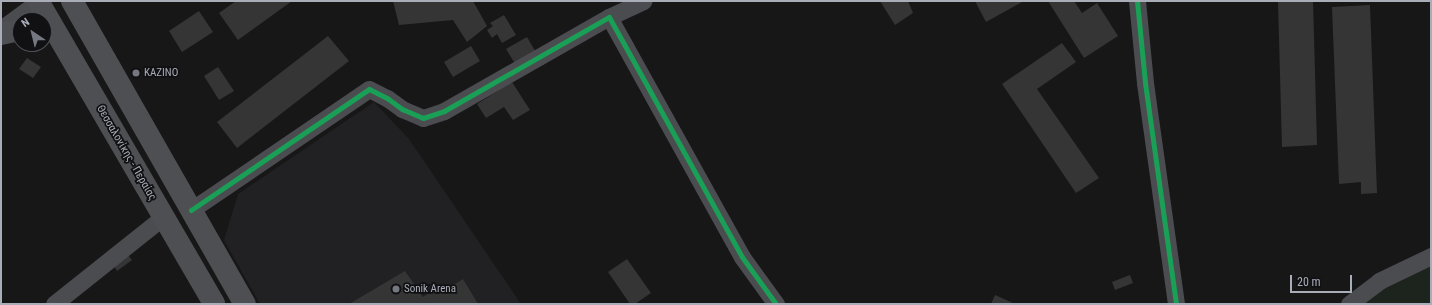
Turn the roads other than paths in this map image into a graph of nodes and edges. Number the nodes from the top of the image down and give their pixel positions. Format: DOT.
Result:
graph roads {
  1 [pos="39,1"];
  2 [pos="72,1"];
  3 [pos="644,1"];
  4 [pos="1137,1"];
  5 [pos="608,17"];
  6 [pos="1,29"];
  7 [pos="12,32"];
  8 [pos="1,34"];
  9 [pos="52,42"];
  10 [pos="70,56"];
  11 [pos="191,210"];
  12 [pos="164,217"];
  13 [pos="1431,256"];
  14 [pos="54,304"];
  15 [pos="214,304"];
  16 [pos="245,304"];
  17 [pos="776,304"];
  18 [pos="1176,304"];
  19 [pos="1349,304"];
  1 -- 6 [label="street"];
  1 -- 10 [label="main road, Θεσσαλονίκης - Περαίας"];
  2 -- 11 [label="main road"];
  3 -- 5 [label="street"];
  4 -- 18 [label="street"];
  5 -- 11 [label="street"];
  5 -- 17 [label="street"];
  7 -- 8 [label="main road"];
  9 -- 10 [label="main road"];
  10 -- 12 [label="main road, Θεσσαλονίκης - Περαίας"];
  11 -- 16 [label="main road"];
  12 -- 14 [label="street"];
  12 -- 15 [label="main road, Θεσσαλονίκης - Περαίας"];
  13 -- 19 [label="street"];
}
